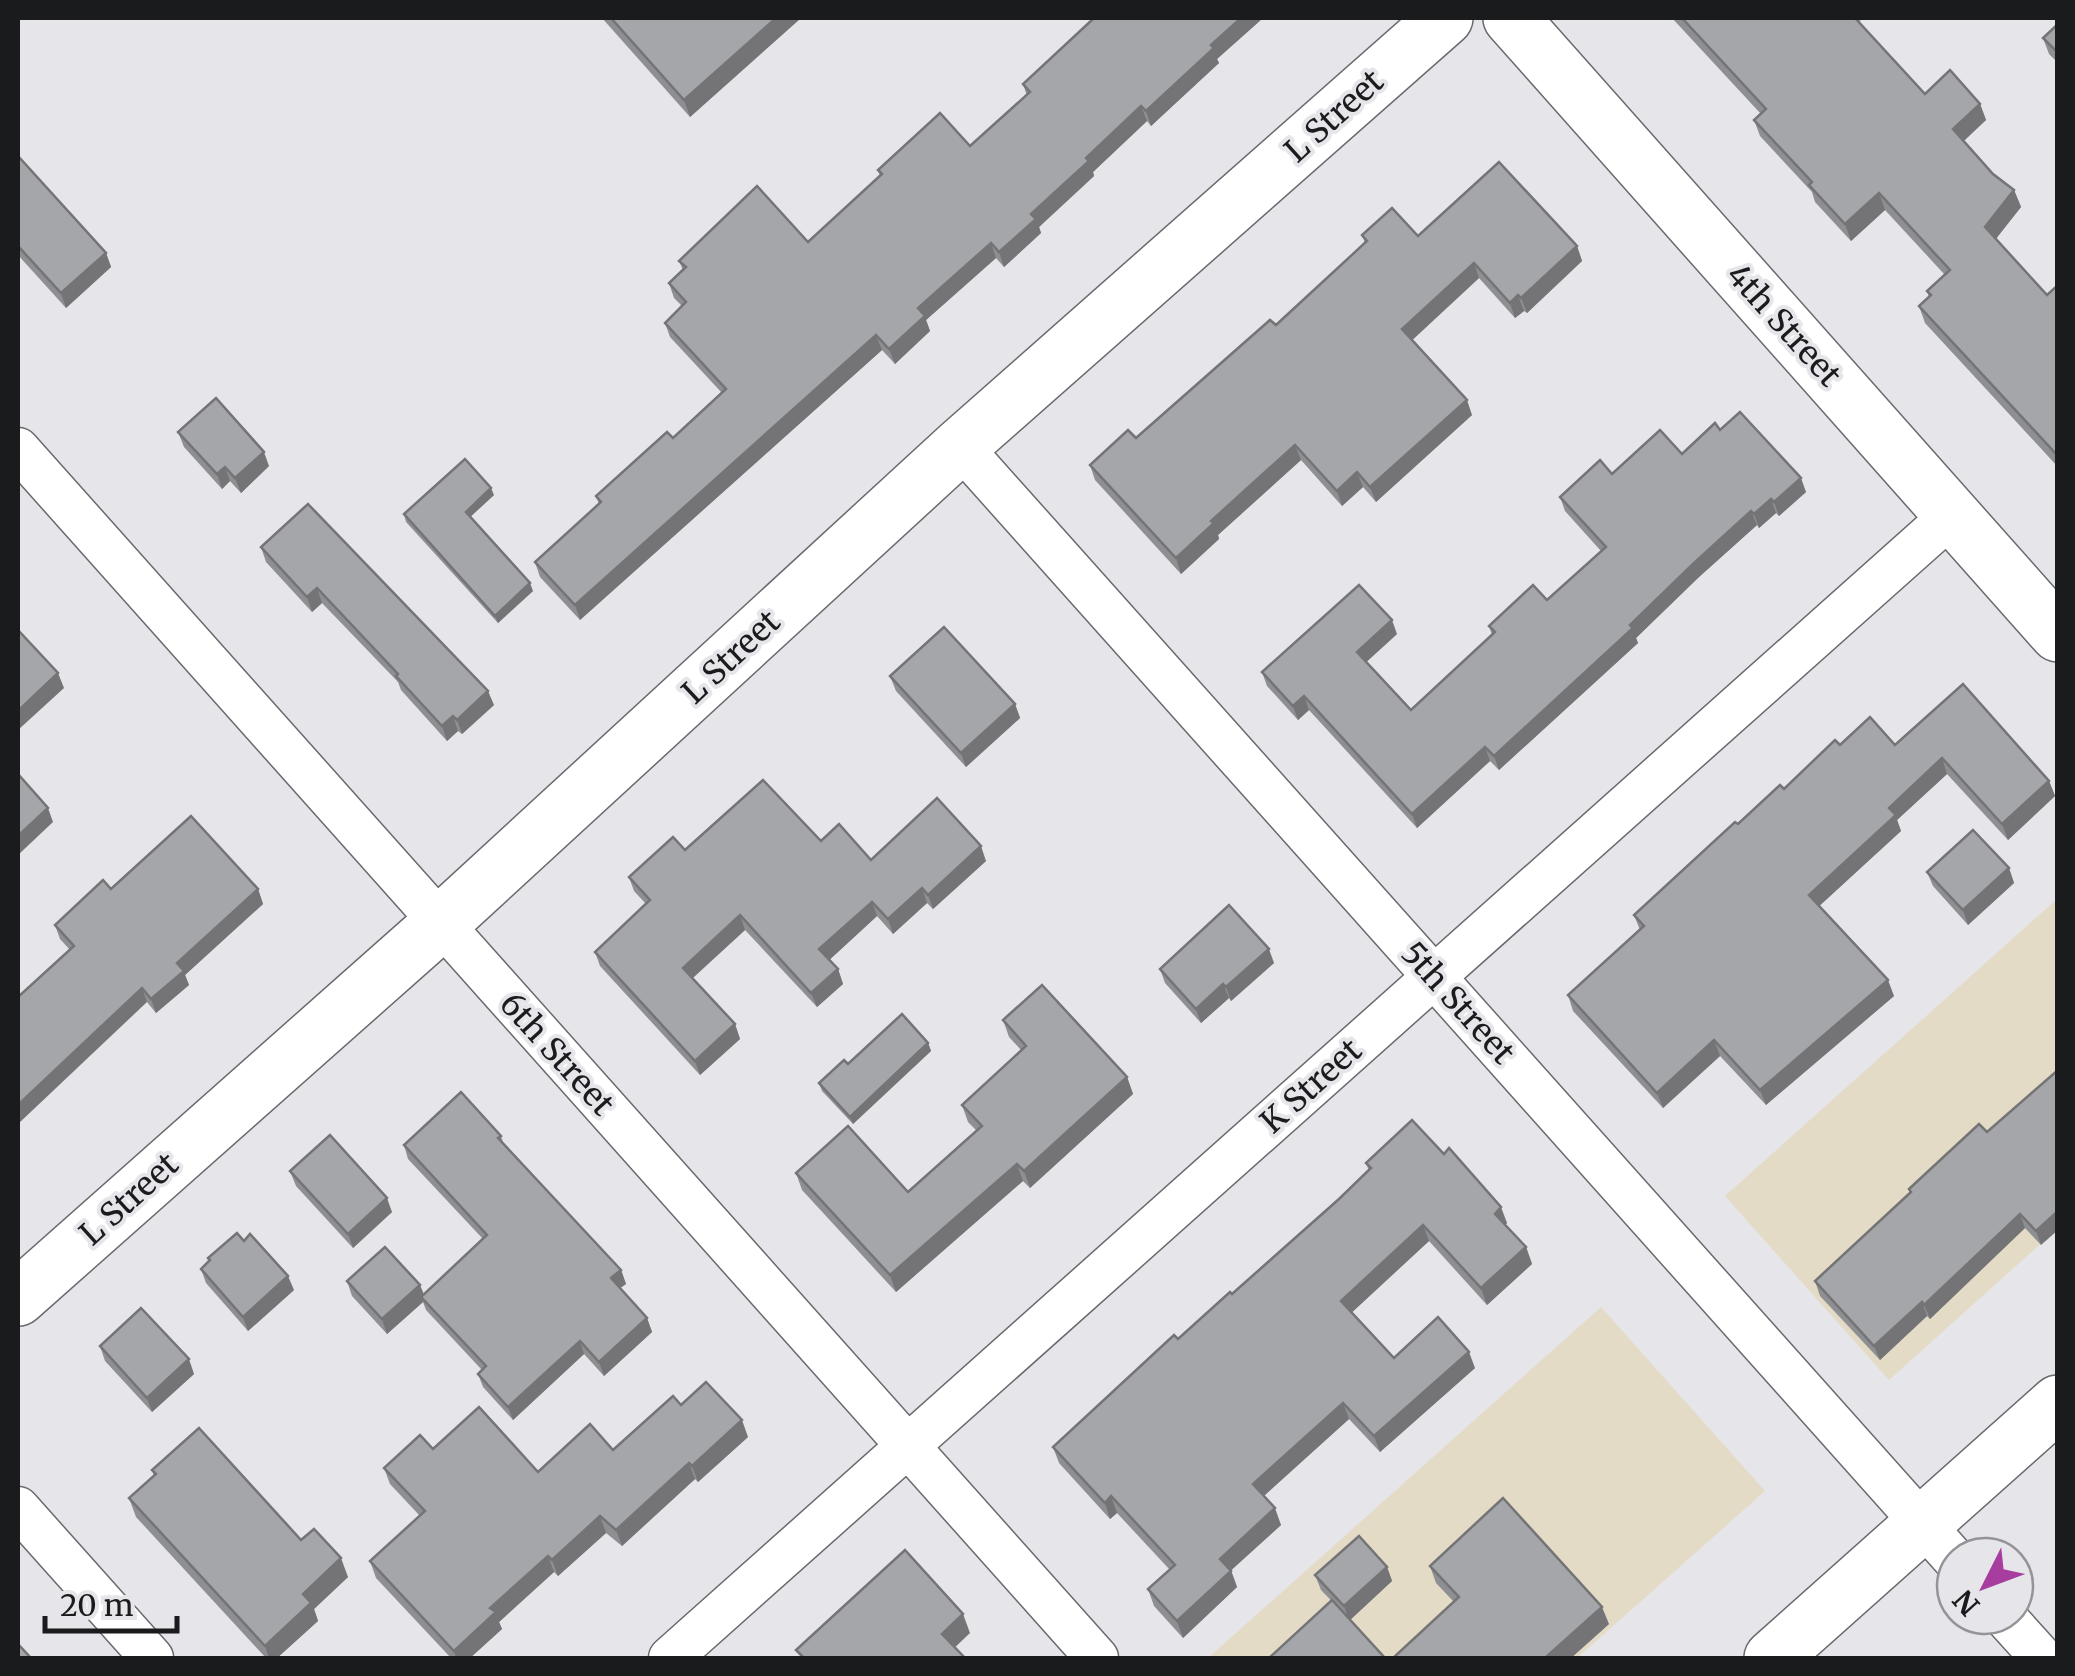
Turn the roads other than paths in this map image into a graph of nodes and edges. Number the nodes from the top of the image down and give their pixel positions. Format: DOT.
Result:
graph roads {
  1 [pos="1445,18"];
  2 [pos="1510,18"];
  3 [pos="960,446"];
  4 [pos="18,449"];
  5 [pos="1953,514"];
  6 [pos="2058,634"];
  7 [pos="440,923"];
  8 [pos="1434,977"];
  9 [pos="18,1298"];
  10 [pos="2058,1403"];
  11 [pos="908,1446"];
  12 [pos="18,1508"];
  13 [pos="1944,1536"];
  14 [pos="1935,1538"];
  15 [pos="1935,1545"];
  16 [pos="2022,1636"];
  17 [pos="152,1658"];
  18 [pos="670,1658"];
  19 [pos="1097,1658"];
  20 [pos="1772,1658"];
  21 [pos="2042,1658"];
  1 -- 3 [label="street, L Street"];
  2 -- 5 [label="street, 4th Street"];
  3 -- 7 [label="street, L Street"];
  3 -- 8 [label="street, 5th Street"];
  4 -- 7 [label="street, 6th Street"];
  5 -- 6 [label="street, 4th Street"];
  5 -- 8 [label="street, K Street"];
  7 -- 9 [label="street, L Street"];
  7 -- 11 [label="street, 6th Street"];
  8 -- 11 [label="street, K Street"];
  8 -- 14 [label="street, 5th Street"];
  10 -- 13 [label="street"];
  11 -- 18 [label="street, K Street"];
  11 -- 19 [label="street, 6th Street"];
  12 -- 17 [label="street"];
  15 -- 20 [label="street"];
  16 -- 21 [label="street"];
}
